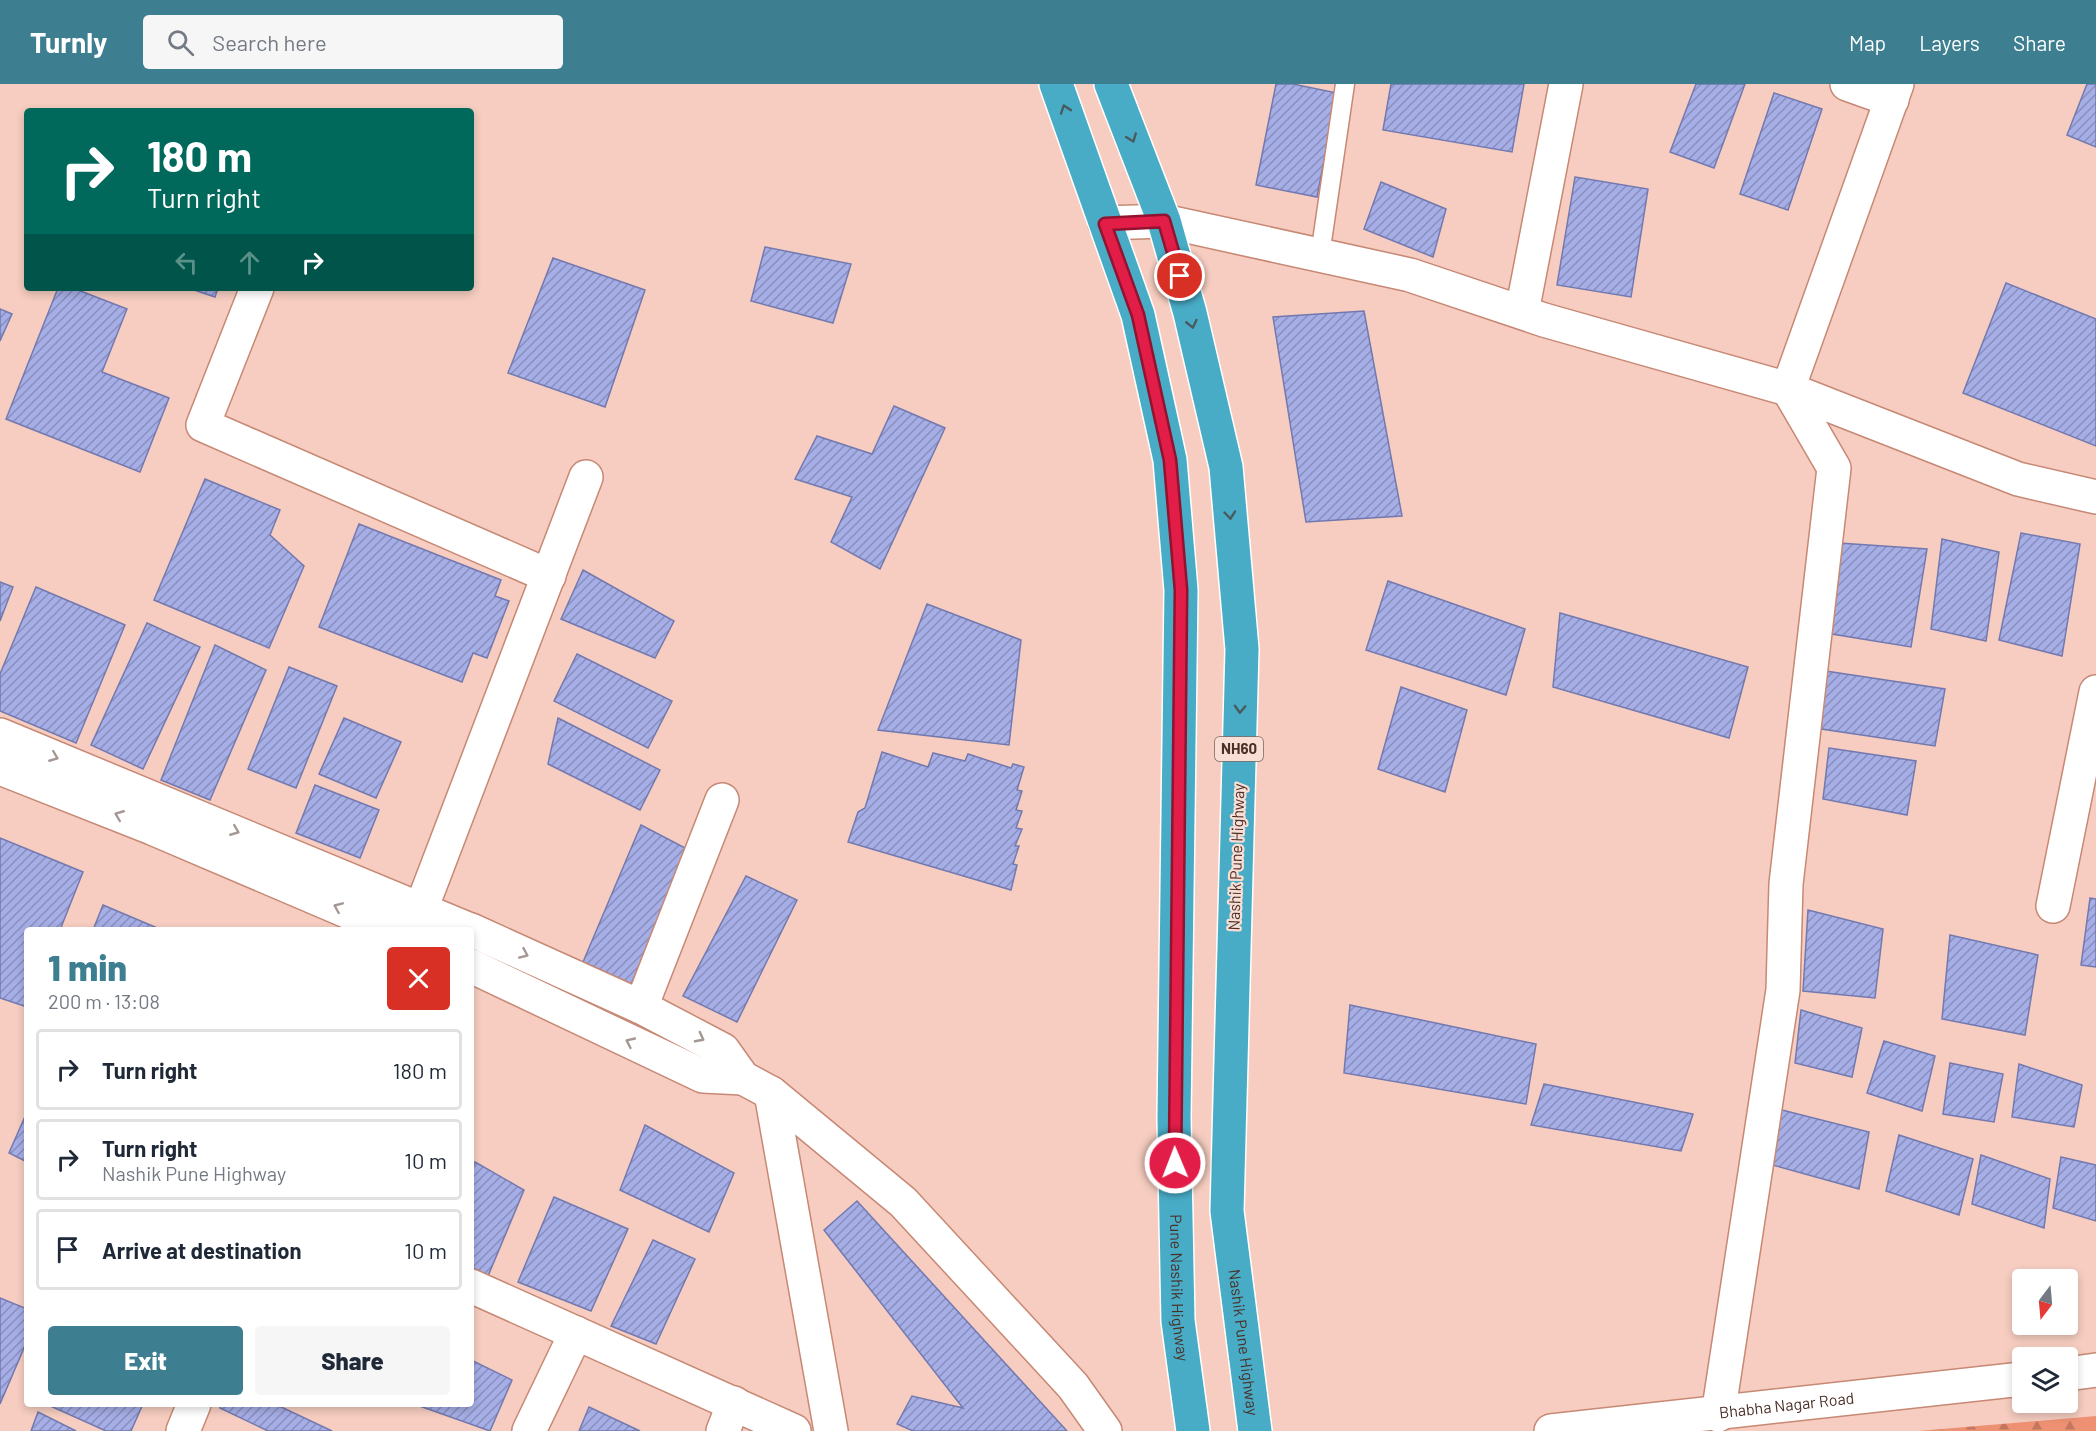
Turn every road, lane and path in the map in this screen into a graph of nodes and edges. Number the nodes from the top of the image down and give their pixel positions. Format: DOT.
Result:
graph roads {
  1 [pos="1056,84"];
  2 [pos="1111,84"];
  3 [pos="1345,84"];
  4 [pos="1566,84"];
  5 [pos="1847,84"];
  6 [pos="1894,92"];
  7 [pos="1164,221"];
  8 [pos="1105,224"];
  9 [pos="1320,255"];
  10 [pos="257,291"];
  11 [pos="1522,312"];
  12 [pos="1788,389"];
  13 [pos="586,477"];
  14 [pos="2096,497"];
  15 [pos="549,576"];
  16 [pos="2096,692"];
  17 [pos="0,735"];
  18 [pos="0,768"];
  19 [pos="722,801"];
  20 [pos="157,814"];
  21 [pos="2053,906"];
  22 [pos="417,919"];
  23 [pos="385,927"];
  24 [pos="456,927"];
  25 [pos="474,931"];
  26 [pos="474,967"];
  27 [pos="641,1007"];
  28 [pos="757,1085"];
  29 [pos="474,1287"];
  30 [pos="576,1333"];
  31 [pos="2096,1371"];
  32 [pos="2078,1373"];
  33 [pos="2012,1380"];
  34 [pos="1718,1415"];
  35 [pos="729,1417"];
  36 [pos="529,1431"];
  37 [pos="794,1431"];
  38 [pos="831,1431"];
  39 [pos="1105,1431"];
  40 [pos="1193,1431"];
  41 [pos="1255,1431"];
  42 [pos="1551,1431"];
  8 -- 1 [label="highway, Pune Nashik Highway, one-way"];
  2 -- 7 [label="highway, Nashik Pune Highway / NH60, one-way"];
  3 -- 9 [label="lane"];
  4 -- 11 [label="street"];
  5 -- 6 [label="street"];
  6 -- 12 [label="street"];
  7 -- 8 [label="street"];
  7 -- 9 [label="street"];
  7 -- 41 [label="highway, Nashik Pune Highway / NH60, one-way"];
  8 -- 40 [label="highway, Pune Nashik Highway"];
  9 -- 11 [label="street"];
  10 -- 15 [label="street"];
  11 -- 12 [label="street"];
  12 -- 14 [label="street"];
  12 -- 34 [label="street"];
  13 -- 15 [label="street"];
  15 -- 22 [label="street"];
  16 -- 21 [label="street"];
  17 -- 20 [label="street, one-way"];
  20 -- 18 [label="street, one-way"];
  19 -- 27 [label="street"];
  20 -- 22 [label="street, one-way"];
  23 -- 20 [label="street, one-way"];
  22 -- 24 [label="street"];
  25 -- 27 [label="street, one-way"];
  28 -- 26 [label="street, one-way"];
  27 -- 28 [label="street, one-way"];
  28 -- 38 [label="street"];
  28 -- 39 [label="street"];
  29 -- 30 [label="street"];
  30 -- 35 [label="street"];
  30 -- 36 [label="street"];
  31 -- 32 [label="street"];
  33 -- 34 [label="street, Bhabha Nagar Road"];
  34 -- 42 [label="street, Bhabha Nagar Road"];
  35 -- 37 [label="street"];
}
